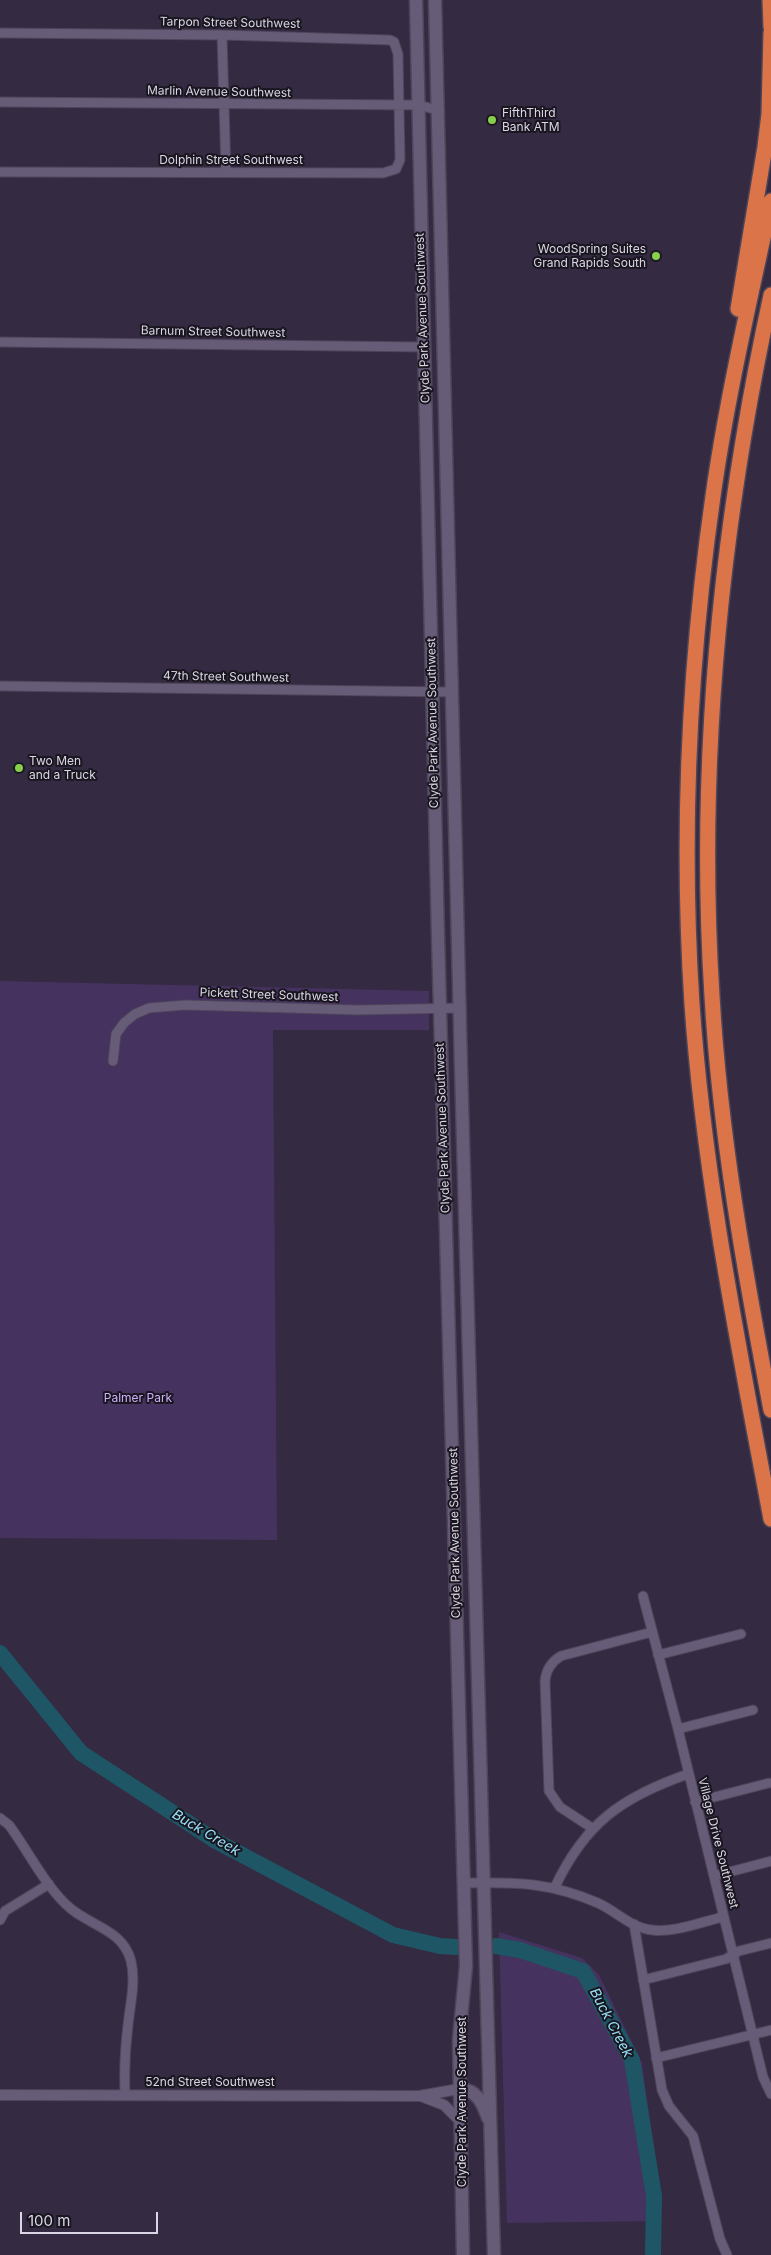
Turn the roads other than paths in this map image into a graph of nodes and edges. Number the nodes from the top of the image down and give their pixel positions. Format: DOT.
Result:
graph roads {
  1 [pos="416,0"];
  2 [pos="435,0"];
  3 [pos="770,0"];
  4 [pos="771,27"];
  5 [pos="0,33"];
  6 [pos="771,34"];
  7 [pos="222,35"];
  8 [pos="0,102"];
  9 [pos="225,104"];
  10 [pos="399,106"];
  11 [pos="419,106"];
  12 [pos="438,110"];
  13 [pos="0,172"];
  14 [pos="226,172"];
  15 [pos="771,201"];
  16 [pos="771,294"];
  17 [pos="771,340"];
  18 [pos="0,342"];
  19 [pos="425,347"];
  20 [pos="744,431"];
  21 [pos="427,472"];
  22 [pos="713,492"];
  23 [pos="447,512"];
  24 [pos="0,686"];
  25 [pos="432,692"];
  26 [pos="451,692"];
  27 [pos="460,1008"];
  28 [pos="440,1009"];
  29 [pos="113,1061"];
  30 [pos="462,1102"];
  31 [pos="442,1103"];
  32 [pos="469,1358"];
  33 [pos="450,1359"];
  34 [pos="771,1410"];
  35 [pos="771,1519"];
  36 [pos="643,1596"];
  37 [pos="457,1610"];
  38 [pos="476,1610"];
  39 [pos="652,1632"];
  40 [pos="741,1634"];
  41 [pos="658,1655"];
  42 [pos="753,1710"];
  43 [pos="678,1729"];
  44 [pos="688,1774"];
  45 [pos="769,1783"];
  46 [pos="695,1802"];
  47 [pos="0,1818"];
  48 [pos="592,1828"];
  49 [pos="771,1861"];
  50 [pos="714,1876"];
  51 [pos="464,1883"];
  52 [pos="484,1883"];
  53 [pos="49,1884"];
  54 [pos="555,1887"];
  55 [pos="723,1917"];
  56 [pos="0,1920"];
  57 [pos="634,1924"];
  58 [pos="771,1943"];
  59 [pos="733,1955"];
  60 [pos="644,1980"];
  61 [pos="771,2030"];
  62 [pos="752,2034"];
  63 [pos="656,2058"];
  64 [pos="459,2089"];
  65 [pos="125,2094"];
  66 [pos="771,2094"];
  67 [pos="0,2095"];
  68 [pos="420,2096"];
  69 [pos="460,2121"];
  70 [pos="491,2125"];
  71 [pos="463,2255"];
  72 [pos="494,2255"];
  73 [pos="727,2255"];
  1 -- 11 [label="main road, Clyde Park Avenue Southwest"];
  2 -- 12 [label="main road, Clyde Park Avenue Southwest"];
  3 -- 4 [label="highway"];
  5 -- 7 [label="street, Tarpon Street Southwest"];
  6 -- 22 [label="highway"];
  7 -- 9 [label="street"];
  7 -- 10 [label="street, Tarpon Street Southwest"];
  8 -- 9 [label="street, Marlin Avenue Southwest"];
  9 -- 10 [label="street, Marlin Avenue Southwest"];
  9 -- 14 [label="street"];
  10 -- 11 [label="street, Marlin Avenue Southwest"];
  10 -- 14 [label="street, Dolphin Street Southwest"];
  11 -- 12 [label="street, Marlin Avenue Southwest"];
  11 -- 19 [label="main road, Clyde Park Avenue Southwest"];
  12 -- 23 [label="main road, Clyde Park Avenue Southwest"];
  13 -- 14 [label="street, Dolphin Street Southwest"];
  15 -- 22 [label="highway"];
  16 -- 20 [label="highway"];
  17 -- 20 [label="highway"];
  18 -- 19 [label="street, Barnum Street Southwest"];
  19 -- 21 [label="main road, Clyde Park Avenue Southwest"];
  20 -- 34 [label="highway"];
  21 -- 23 [label="main road"];
  21 -- 25 [label="main road, Clyde Park Avenue Southwest"];
  22 -- 35 [label="highway"];
  23 -- 26 [label="main road, Clyde Park Avenue Southwest"];
  24 -- 25 [label="street, 47th Street Southwest"];
  25 -- 26 [label="street, 47th Street Southwest"];
  25 -- 28 [label="main road, Clyde Park Avenue Southwest"];
  26 -- 27 [label="main road, Clyde Park Avenue Southwest"];
  27 -- 28 [label="street, Pickett Street Southwest"];
  27 -- 30 [label="main road, Clyde Park Avenue Southwest"];
  28 -- 29 [label="street, Pickett Street Southwest"];
  28 -- 31 [label="main road, Clyde Park Avenue Southwest"];
  30 -- 31 [label="main road"];
  30 -- 32 [label="main road, Clyde Park Avenue Southwest"];
  31 -- 33 [label="main road, Clyde Park Avenue Southwest"];
  32 -- 33 [label="main road"];
  32 -- 38 [label="main road, Clyde Park Avenue Southwest"];
  33 -- 37 [label="main road, Clyde Park Avenue Southwest"];
  36 -- 39 [label="street, Village Drive Southwest"];
  37 -- 38 [label="main road"];
  37 -- 51 [label="main road, Clyde Park Avenue Southwest"];
  38 -- 52 [label="main road, Clyde Park Avenue Southwest"];
  39 -- 41 [label="street, Village Drive Southwest"];
  39 -- 48 [label="street"];
  40 -- 41 [label="street"];
  41 -- 43 [label="street, Village Drive Southwest"];
  42 -- 43 [label="street"];
  43 -- 44 [label="street, Village Drive Southwest"];
  44 -- 46 [label="street, Village Drive Southwest"];
  44 -- 48 [label="street"];
  45 -- 46 [label="street"];
  46 -- 50 [label="street, Village Drive Southwest"];
  47 -- 53 [label="street"];
  48 -- 54 [label="street"];
  49 -- 50 [label="street"];
  50 -- 55 [label="street, Village Drive Southwest"];
  51 -- 52 [label="street"];
  51 -- 64 [label="main road, Clyde Park Avenue Southwest"];
  52 -- 54 [label="street"];
  52 -- 70 [label="main road, Clyde Park Avenue Southwest"];
  53 -- 56 [label="street"];
  53 -- 65 [label="street"];
  54 -- 57 [label="street"];
  55 -- 57 [label="street"];
  55 -- 59 [label="street, Village Drive Southwest"];
  57 -- 60 [label="street"];
  58 -- 59 [label="street"];
  59 -- 60 [label="street"];
  59 -- 62 [label="street, Village Drive Southwest"];
  60 -- 63 [label="street"];
  61 -- 62 [label="street"];
  62 -- 63 [label="street"];
  62 -- 66 [label="street, Village Drive Southwest"];
  63 -- 73 [label="street"];
  64 -- 68 [label="street, 52nd Street Southwest"];
  64 -- 69 [label="main road, Clyde Park Avenue Southwest"];
  64 -- 70 [label="main road"];
  65 -- 67 [label="street, 52nd Street Southwest"];
  65 -- 68 [label="street, 52nd Street Southwest"];
  68 -- 69 [label="street, 52nd Street Southwest"];
  69 -- 71 [label="main road, Clyde Park Avenue Southwest"];
  70 -- 72 [label="main road, Clyde Park Avenue Southwest"];
}
